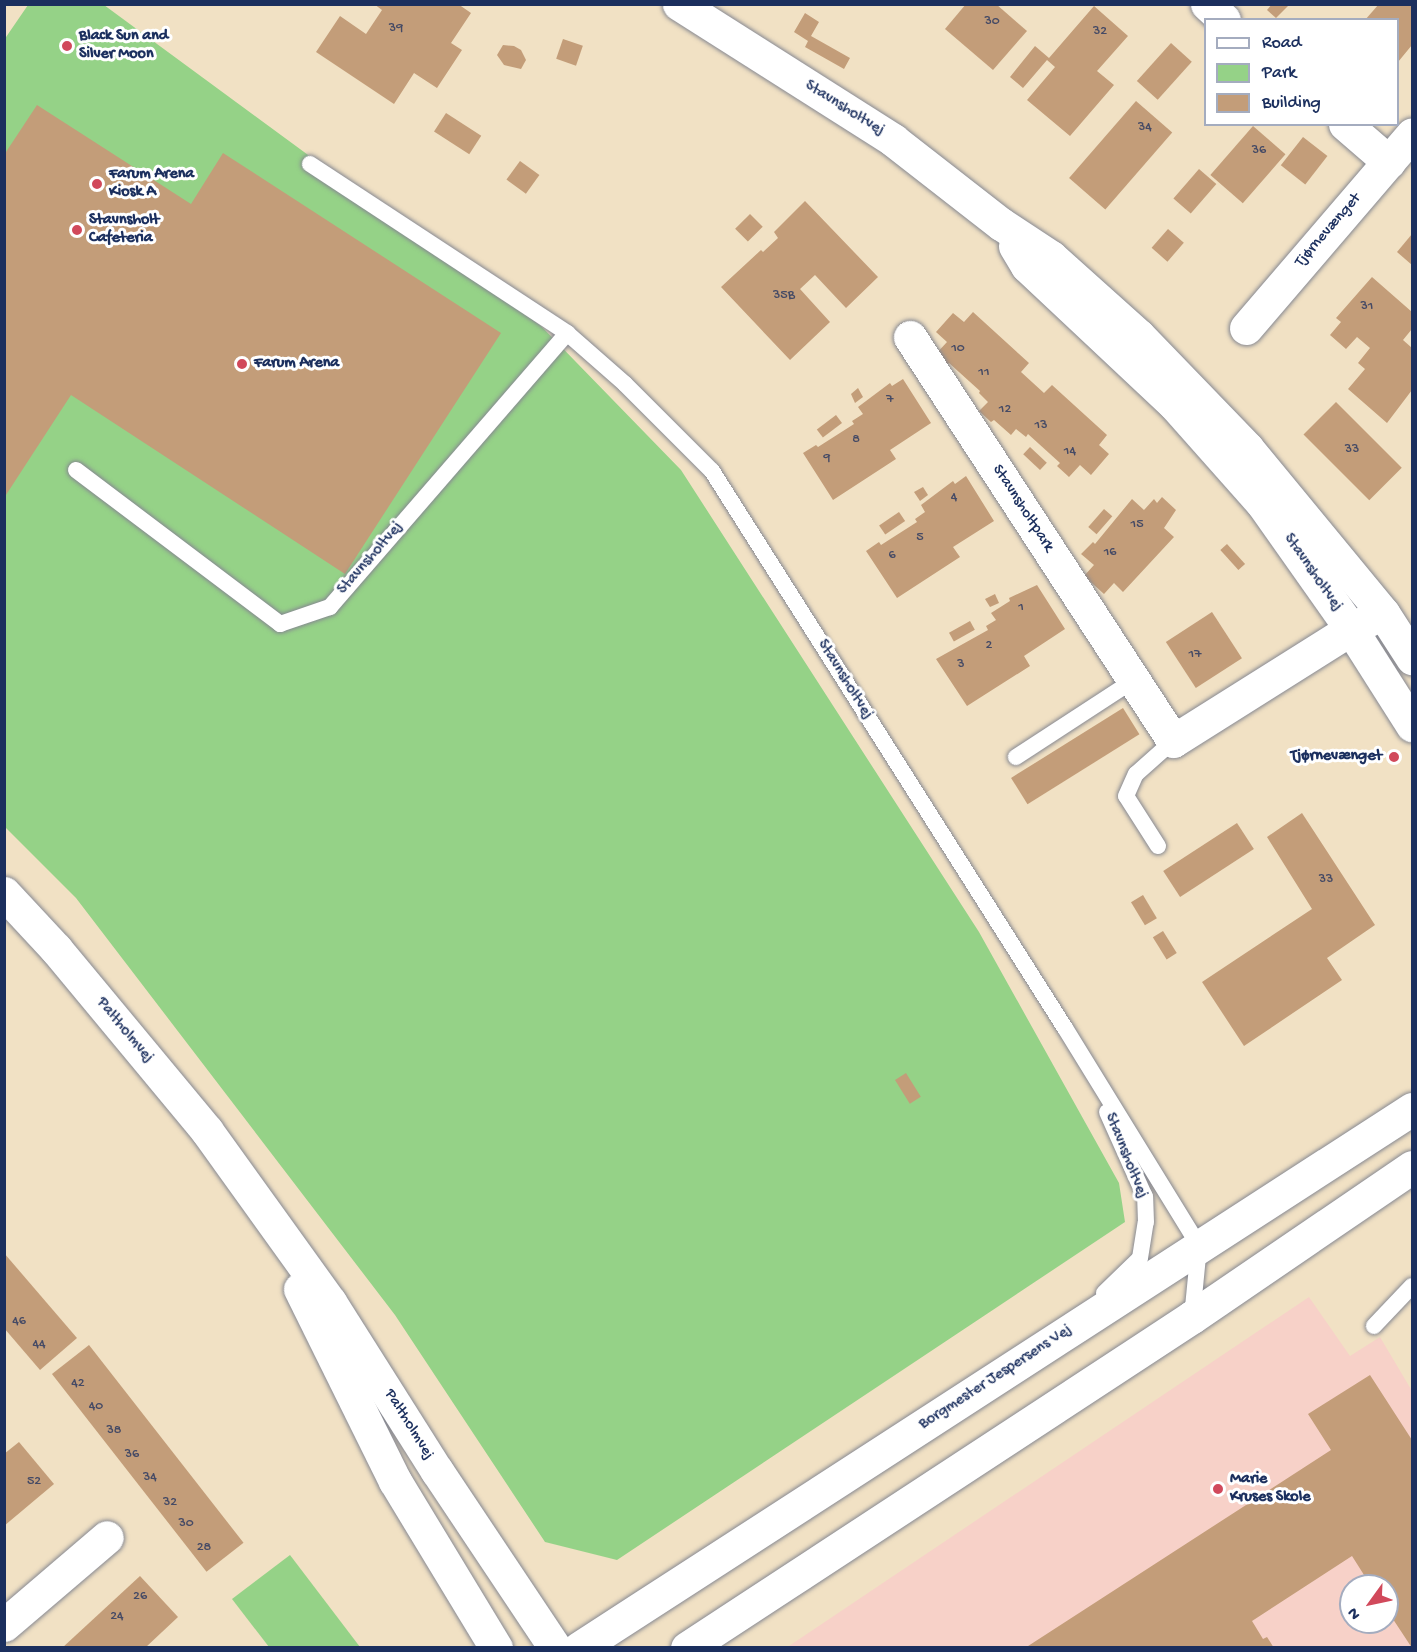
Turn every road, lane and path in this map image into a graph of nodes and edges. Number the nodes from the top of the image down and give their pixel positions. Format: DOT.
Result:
graph roads {
  1 [pos="679,4"];
  2 [pos="1207,4"];
  3 [pos="1222,18"];
  4 [pos="1348,126"];
  5 [pos="1413,134"];
  6 [pos="1389,162"];
  7 [pos="310,164"];
  8 [pos="1001,224"];
  9 [pos="1246,328"];
  10 [pos="567,333"];
  11 [pos="910,338"];
  12 [pos="76,470"];
  13 [pos="1383,613"];
  14 [pos="1352,629"];
  15 [pos="1413,658"];
  16 [pos="1134,680"];
  17 [pos="1413,725"];
  18 [pos="1173,741"];
  19 [pos="1016,756"];
  20 [pos="1158,846"];
  21 [pos="4,893"];
  22 [pos="1085,1059"];
  23 [pos="1413,1109"];
  24 [pos="1413,1167"];
  25 [pos="258,1204"];
  26 [pos="1207,1242"];
  27 [pos="1413,1286"];
  28 [pos="1192,1317"];
  29 [pos="1374,1326"];
  30 [pos="1004,1373"];
  31 [pos="107,1538"];
  32 [pos="4,1624"];
  33 [pos="496,1647"];
  34 [pos="555,1647"];
  35 [pos="579,1647"];
  36 [pos="687,1647"];
  1 -- 8 [label="street, Stavnsholtvej"];
  2 -- 3 [label="street"];
  4 -- 6 [label="street"];
  5 -- 6 [label="street, Tjørnevænget"];
  6 -- 9 [label="street, Tjørnevænget"];
  7 -- 10 [label="lane, Stavnsholtvej"];
  8 -- 13 [label="street, Stavnsholtvej"];
  8 -- 14 [label="street, Stavnsholtvej"];
  10 -- 12 [label="lane, Stavnsholtvej"];
  10 -- 22 [label="lane, Stavnsholtvej"];
  11 -- 16 [label="street, Stavnsholtpark"];
  13 -- 14 [label="street"];
  13 -- 15 [label="street, Stavnsholtvej"];
  14 -- 17 [label="street, Stavnsholtvej"];
  14 -- 18 [label="street"];
  16 -- 18 [label="street, Stavnsholtpark"];
  16 -- 19 [label="lane"];
  18 -- 20 [label="lane"];
  21 -- 25 [label="street, Paltholmvej"];
  22 -- 26 [label="lane, Stavnsholtvej"];
  22 -- 30 [label="lane, Stavnsholtvej"];
  23 -- 26 [label="street, Borgmester Jespersens Vej"];
  24 -- 28 [label="street"];
  25 -- 33 [label="street, Paltholmvej"];
  25 -- 34 [label="street, Paltholmvej"];
  26 -- 28 [label="lane"];
  26 -- 30 [label="street, Borgmester Jespersens Vej"];
  27 -- 29 [label="lane"];
  28 -- 36 [label="street"];
  30 -- 35 [label="street, Borgmester Jespersens Vej"];
  31 -- 32 [label="street"];
}
